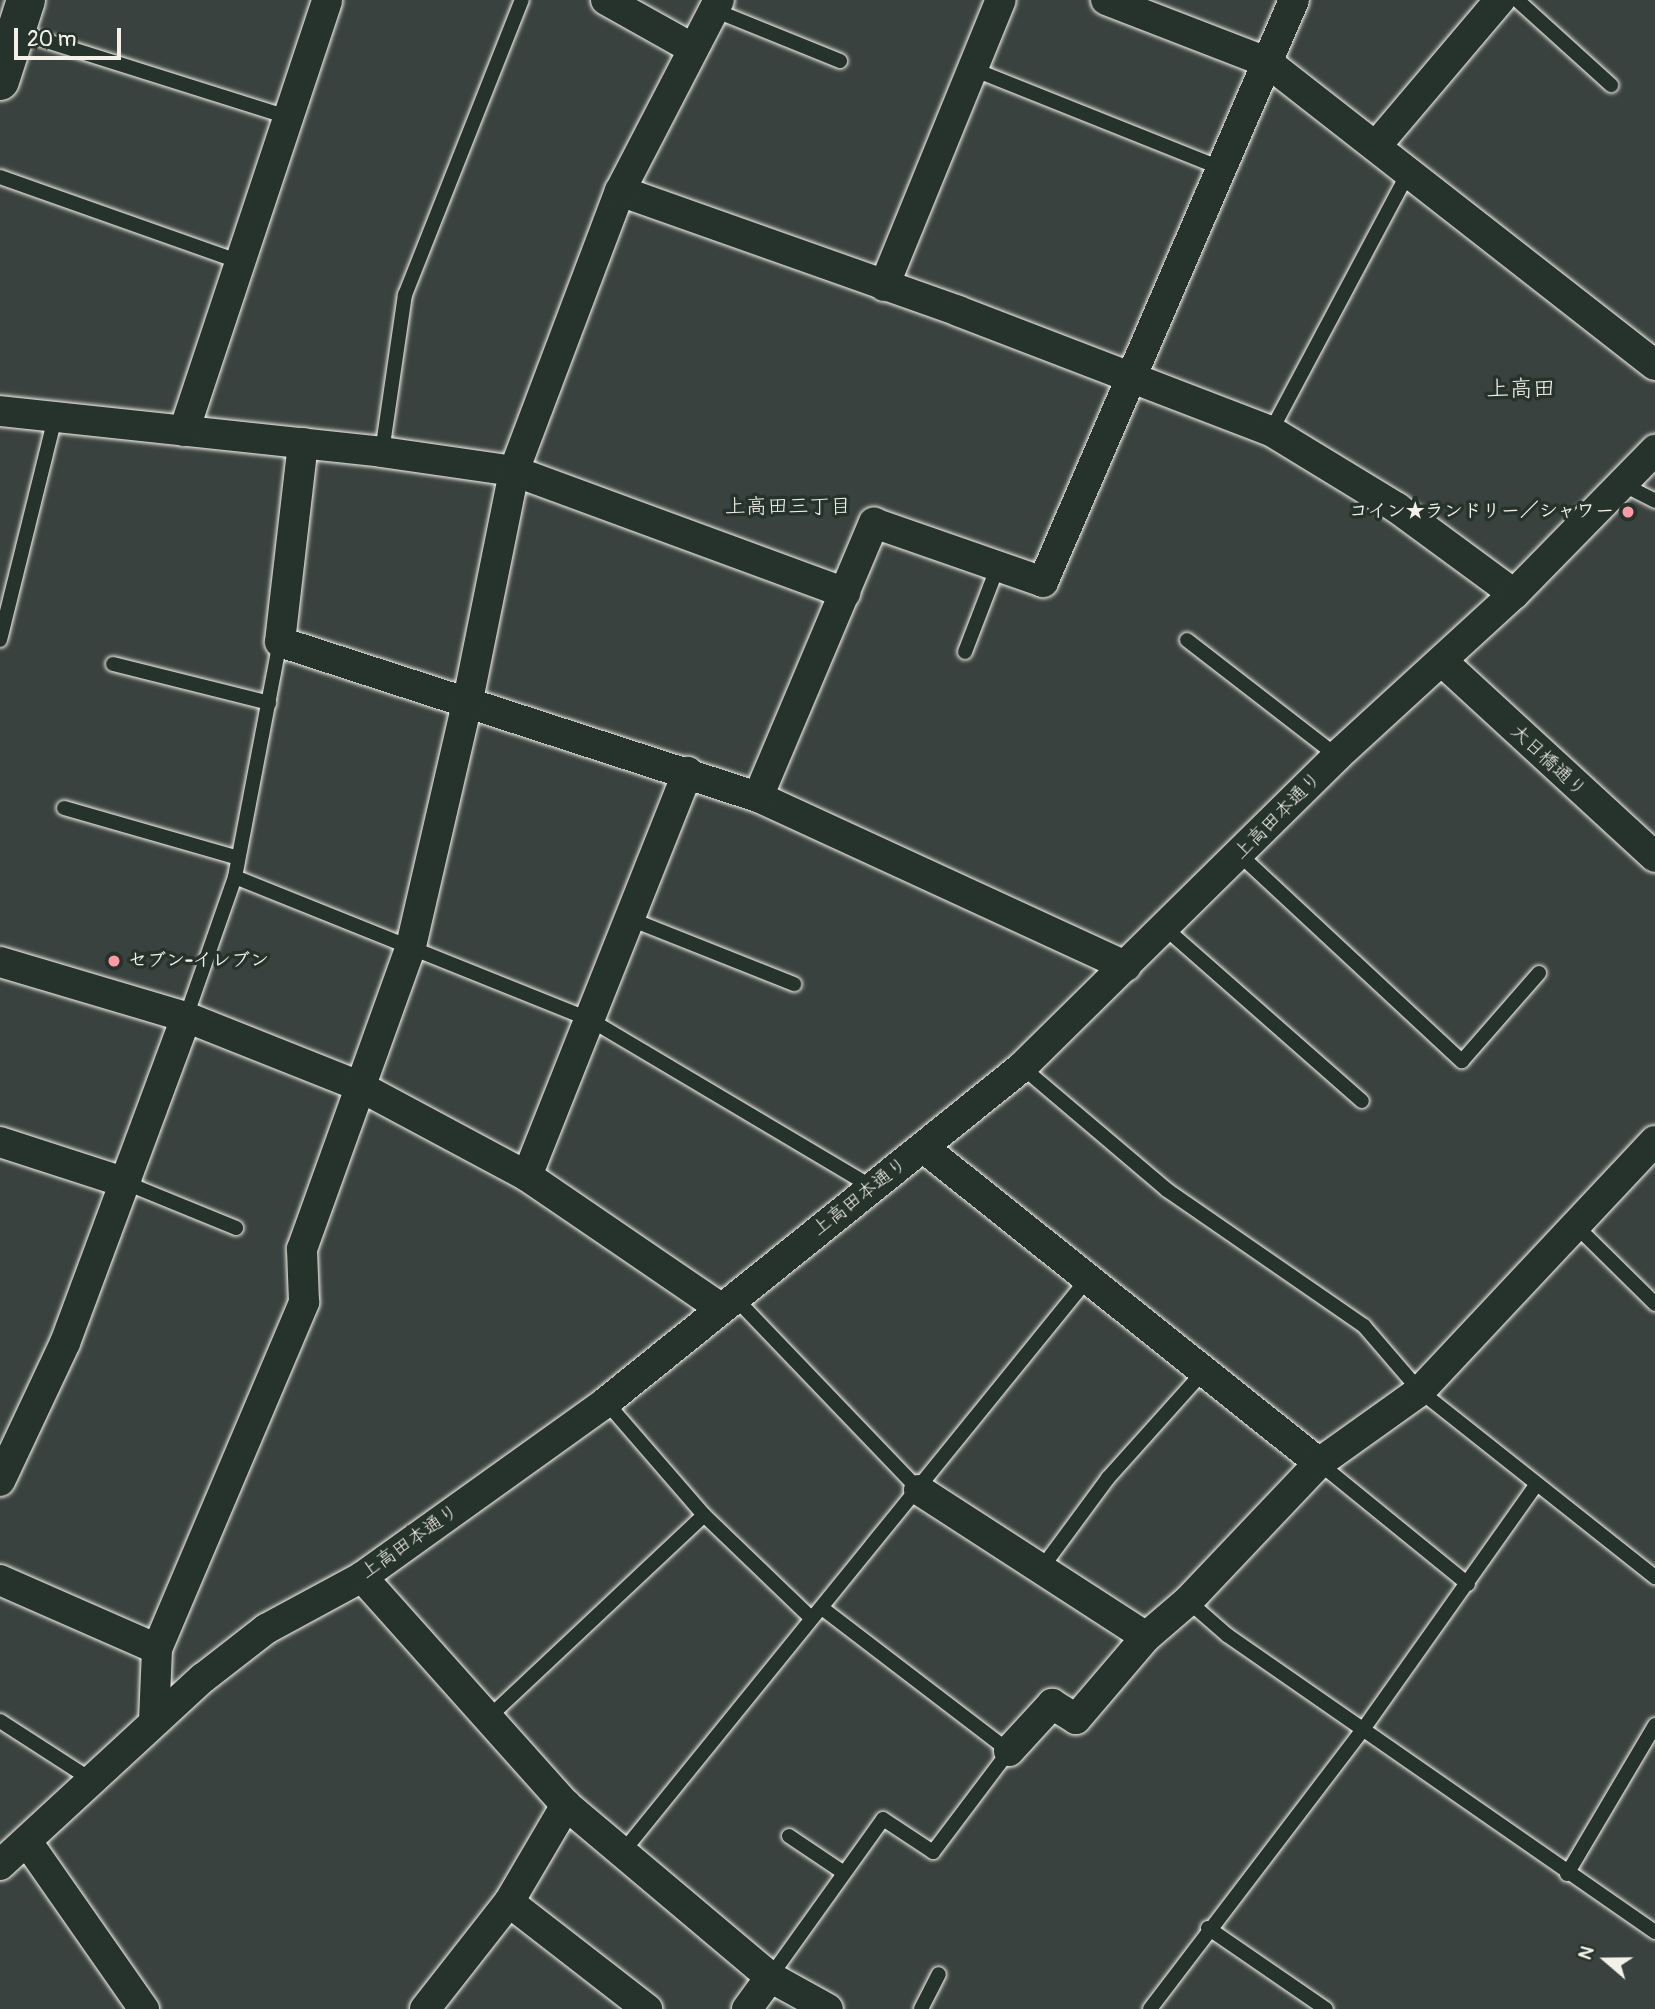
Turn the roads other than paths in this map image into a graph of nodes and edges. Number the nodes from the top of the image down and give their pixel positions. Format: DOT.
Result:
graph roads {
  1 [pos="327,0"];
  2 [pos="522,0"];
  3 [pos="606,0"];
  4 [pos="1001,0"];
  5 [pos="1107,0"];
  6 [pos="1294,0"];
  7 [pos="1500,0"];
  8 [pos="1517,0"];
  9 [pos="717,5"];
  10 [pos="22,16"];
  11 [pos="692,48"];
  12 [pos="841,61"];
  13 [pos="1268,62"];
  14 [pos="973,69"];
  15 [pos="0,81"];
  16 [pos="1611,85"];
  17 [pos="288,117"];
  18 [pos="1376,146"];
  19 [pos="1221,168"];
  20 [pos="1409,172"];
  21 [pos="0,177"];
  22 [pos="620,191"];
  23 [pos="240,262"];
  24 [pos="884,286"];
  25 [pos="1655,365"];
  26 [pos="1129,377"];
  27 [pos="0,411"];
  28 [pos="55,416"];
  29 [pos="184,431"];
  30 [pos="1271,431"];
  31 [pos="303,443"];
  32 [pos="1655,450"];
  33 [pos="383,452"];
  34 [pos="514,471"];
  35 [pos="1624,485"];
  36 [pos="1655,500"];
  37 [pos="998,566"];
  38 [pos="845,593"];
  39 [pos="1514,594"];
  40 [pos="0,640"];
  41 [pos="1187,640"];
  42 [pos="280,642"];
  43 [pos="965,652"];
  44 [pos="1443,662"];
  45 [pos="113,664"];
  46 [pos="468,700"];
  47 [pos="270,704"];
  48 [pos="1337,756"];
  49 [pos="688,772"];
  50 [pos="758,797"];
  51 [pos="64,808"];
  52 [pos="1240,855"];
  53 [pos="1655,857"];
  54 [pos="238,858"];
  55 [pos="234,877"];
  56 [pos="628,918"];
  57 [pos="1165,928"];
  58 [pos="411,946"];
  59 [pos="0,962"];
  60 [pos="1126,966"];
  61 [pos="1539,973"];
  62 [pos="794,984"];
  63 [pos="186,1017"];
  64 [pos="589,1019"];
  65 [pos="1022,1067"];
  66 [pos="359,1086"];
  67 [pos="1362,1101"];
  68 [pos="1655,1140"];
  69 [pos="0,1142"];
  70 [pos="924,1148"];
  71 [pos="527,1176"];
  72 [pos="126,1183"];
  73 [pos="872,1187"];
  74 [pos="1576,1226"];
  75 [pos="236,1228"];
  76 [pos="1089,1277"];
  77 [pos="726,1301"];
  78 [pos="1655,1304"];
  79 [pos="1204,1371"];
  80 [pos="1420,1391"];
  81 [pos="606,1402"];
  82 [pos="1319,1463"];
  83 [pos="0,1481"];
  84 [pos="1537,1484"];
  85 [pos="919,1490"];
  86 [pos="704,1515"];
  87 [pos="1041,1569"];
  88 [pos="362,1577"];
  89 [pos="1655,1577"];
  90 [pos="0,1580"];
  91 [pos="1468,1584"];
  92 [pos="1188,1601"];
  93 [pos="816,1613"];
  94 [pos="1146,1637"];
  95 [pos="157,1649"];
  96 [pos="488,1718"];
  97 [pos="0,1721"];
  98 [pos="155,1721"];
  99 [pos="1655,1726"];
  100 [pos="1364,1728"];
  101 [pos="1009,1751"];
  102 [pos="95,1782"];
  103 [pos="566,1805"];
  104 [pos="789,1836"];
  105 [pos="28,1843"];
  106 [pos="621,1854"];
  107 [pos="0,1865"];
  108 [pos="844,1873"];
  109 [pos="1567,1874"];
  110 [pos="509,1902"];
  111 [pos="1208,1928"];
  112 [pos="1655,1932"];
  113 [pos="939,1974"];
  114 [pos="770,1977"];
  115 [pos="144,2009"];
  116 [pos="425,2009"];
  117 [pos="648,2009"];
  118 [pos="747,2009"];
  119 [pos="828,2009"];
  120 [pos="922,2009"];
  121 [pos="1150,2009"];
  122 [pos="1326,2009"];
  1 -- 17 [label="street"];
  2 -- 33 [label="lane"];
  3 -- 11 [label="street"];
  4 -- 14 [label="street"];
  5 -- 13 [label="street"];
  6 -- 13 [label="street"];
  7 -- 18 [label="street"];
  8 -- 16 [label="lane"];
  9 -- 11 [label="street"];
  9 -- 12 [label="lane"];
  10 -- 15 [label="street"];
  10 -- 17 [label="lane"];
  11 -- 22 [label="street"];
  13 -- 18 [label="street"];
  13 -- 19 [label="street"];
  14 -- 19 [label="lane"];
  14 -- 24 [label="street"];
  17 -- 23 [label="street"];
  18 -- 20 [label="street"];
  19 -- 26 [label="street"];
  20 -- 25 [label="street"];
  20 -- 30 [label="lane"];
  21 -- 23 [label="lane"];
  22 -- 24 [label="street"];
  22 -- 34 [label="street"];
  23 -- 29 [label="street"];
  24 -- 26 [label="street"];
  26 -- 30 [label="street"];
  26 -- 37 [label="street"];
  27 -- 28 [label="street"];
  28 -- 29 [label="street"];
  28 -- 40 [label="lane"];
  29 -- 31 [label="street"];
  30 -- 39 [label="street"];
  31 -- 33 [label="street"];
  31 -- 42 [label="street"];
  32 -- 35 [label="street, 上高田本通り"];
  33 -- 34 [label="street"];
  34 -- 38 [label="street"];
  34 -- 46 [label="street"];
  35 -- 36 [label="lane"];
  35 -- 39 [label="street, 上高田本通り"];
  37 -- 38 [label="street"];
  37 -- 43 [label="lane"];
  38 -- 50 [label="street"];
  39 -- 44 [label="street, 上高田本通り"];
  41 -- 48 [label="lane"];
  42 -- 46 [label="street"];
  42 -- 47 [label="lane"];
  44 -- 48 [label="street, 上高田本通り"];
  44 -- 53 [label="street, 大日橋通り"];
  45 -- 47 [label="lane"];
  46 -- 49 [label="street"];
  46 -- 58 [label="street"];
  47 -- 54 [label="lane"];
  48 -- 52 [label="street, 上高田本通り"];
  49 -- 50 [label="street"];
  49 -- 56 [label="street"];
  50 -- 60 [label="street"];
  51 -- 54 [label="lane"];
  52 -- 57 [label="street, 上高田本通り"];
  52 -- 61 [label="lane"];
  54 -- 55 [label="lane"];
  55 -- 58 [label="lane"];
  55 -- 63 [label="lane"];
  56 -- 62 [label="lane"];
  56 -- 64 [label="street"];
  57 -- 60 [label="street, 上高田本通り"];
  57 -- 67 [label="lane"];
  58 -- 64 [label="lane"];
  58 -- 66 [label="street"];
  59 -- 63 [label="street"];
  60 -- 65 [label="street, 上高田本通り"];
  63 -- 66 [label="street"];
  63 -- 72 [label="street"];
  64 -- 71 [label="street"];
  64 -- 73 [label="lane"];
  65 -- 70 [label="street, 上高田本通り"];
  65 -- 80 [label="lane"];
  66 -- 71 [label="street"];
  66 -- 95 [label="street"];
  68 -- 74 [label="street"];
  69 -- 72 [label="street"];
  70 -- 73 [label="street, 上高田本通り"];
  70 -- 76 [label="street"];
  71 -- 77 [label="street"];
  72 -- 75 [label="lane"];
  72 -- 83 [label="street"];
  73 -- 77 [label="street, 上高田本通り"];
  74 -- 78 [label="lane"];
  74 -- 80 [label="street"];
  76 -- 79 [label="street"];
  76 -- 85 [label="lane"];
  77 -- 81 [label="street, 上高田本通り"];
  77 -- 85 [label="lane"];
  79 -- 82 [label="street"];
  79 -- 87 [label="lane"];
  80 -- 82 [label="street"];
  80 -- 84 [label="lane"];
  81 -- 86 [label="lane"];
  81 -- 88 [label="street, 上高田本通り"];
  82 -- 91 [label="lane"];
  82 -- 92 [label="street"];
  84 -- 89 [label="lane"];
  84 -- 91 [label="lane"];
  85 -- 87 [label="street"];
  85 -- 93 [label="lane"];
  86 -- 93 [label="lane"];
  86 -- 96 [label="lane"];
  87 -- 94 [label="street"];
  88 -- 96 [label="street"];
  88 -- 98 [label="street, 上高田本通り"];
  90 -- 95 [label="street"];
  91 -- 100 [label="lane"];
  92 -- 94 [label="street"];
  92 -- 100 [label="lane"];
  93 -- 101 [label="lane"];
  93 -- 106 [label="lane"];
  94 -- 101 [label="street"];
  95 -- 98 [label="street"];
  96 -- 103 [label="street"];
  97 -- 102 [label="lane"];
  98 -- 102 [label="street, 上高田本通り"];
  99 -- 109 [label="lane"];
  100 -- 109 [label="lane"];
  100 -- 111 [label="lane"];
  101 -- 108 [label="lane"];
  102 -- 105 [label="street, 上高田本通り"];
  103 -- 106 [label="street"];
  103 -- 110 [label="street"];
  104 -- 108 [label="lane"];
  105 -- 107 [label="street, 上高田本通り"];
  105 -- 115 [label="street"];
  106 -- 114 [label="street"];
  108 -- 114 [label="lane"];
  109 -- 112 [label="lane"];
  110 -- 116 [label="street"];
  110 -- 117 [label="street"];
  111 -- 121 [label="lane"];
  111 -- 122 [label="lane"];
  113 -- 120 [label="lane"];
  114 -- 118 [label="street"];
  114 -- 119 [label="street"];
}
